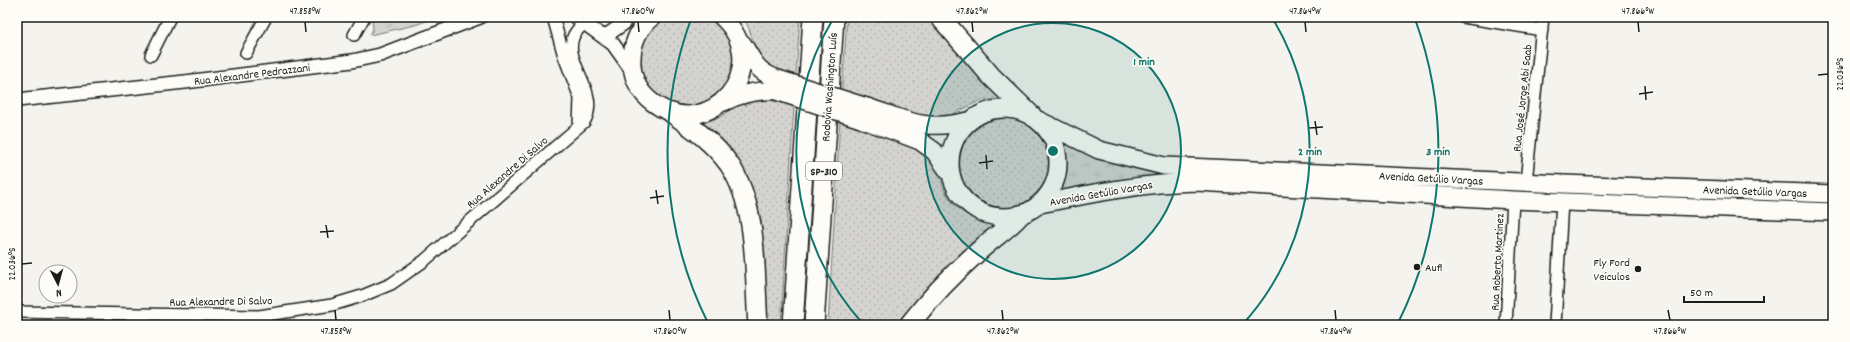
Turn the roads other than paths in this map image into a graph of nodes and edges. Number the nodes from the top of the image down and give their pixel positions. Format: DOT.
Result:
graph roads {
  1 [pos="170,17"];
  2 [pos="266,17"];
  3 [pos="364,17"];
  4 [pos="480,17"];
  5 [pos="553,17"];
  6 [pos="626,17"];
  7 [pos="652,17"];
  8 [pos="722,17"];
  9 [pos="813,17"];
  10 [pos="834,17"];
  11 [pos="940,17"];
  12 [pos="1463,17"];
  13 [pos="1544,17"];
  14 [pos="585,19"];
  15 [pos="468,20"];
  16 [pos="1542,30"];
  17 [pos="354,35"];
  18 [pos="600,35"];
  19 [pos="737,35"];
  20 [pos="246,52"];
  21 [pos="151,54"];
  22 [pos="633,72"];
  23 [pos="776,85"];
  24 [pos="17,100"];
  25 [pos="720,104"];
  26 [pos="672,113"];
  27 [pos="864,113"];
  28 [pos="1035,118"];
  29 [pos="968,122"];
  30 [pos="579,126"];
  31 [pos="949,172"];
  32 [pos="1526,182"];
  33 [pos="1833,194"];
  34 [pos="1513,200"];
  35 [pos="1562,201"];
  36 [pos="1040,204"];
  37 [pos="1833,212"];
  38 [pos="1020,215"];
  39 [pos="17,312"];
  40 [pos="758,325"];
  41 [pos="793,325"];
  42 [pos="814,325"];
  43 [pos="909,325"];
  44 [pos="1506,325"];
  45 [pos="1555,325"];
  1 -- 21 [label="street"];
  2 -- 20 [label="street"];
  3 -- 17 [label="street"];
  4 -- 15 [label="street, Rua Alexandre Pedrazzani"];
  5 -- 30 [label="street"];
  6 -- 18 [label="street"];
  7 -- 22 [label="main road"];
  8 -- 19 [label="main road"];
  9 -- 41 [label="highway, Rodovia Washington Luís / SP-310"];
  10 -- 42 [label="highway, Rodovia Washington Luís / SP-310"];
  11 -- 28 [label="highway"];
  12 -- 16 [label="street"];
  13 -- 16 [label="street, Rua José Jorge Abi Saab"];
  14 -- 18 [label="street"];
  14 -- 30 [label="street, Rua Alexandre Di Salvo"];
  15 -- 24 [label="street, Rua Alexandre Pedrazzani"];
  16 -- 32 [label="street, Rua José Jorge Abi Saab"];
  18 -- 22 [label="street"];
  19 -- 23 [label="main road"];
  19 -- 25 [label="main road"];
  22 -- 26 [label="main road"];
  23 -- 25 [label="main road"];
  23 -- 27 [label="main road, bridge"];
  25 -- 26 [label="main road"];
  26 -- 40 [label="highway"];
  27 -- 29 [label="main road"];
  27 -- 31 [label="main road"];
  28 -- 29 [label="main road"];
  28 -- 32 [label="main road, Avenida Getúlio Vargas"];
  28 -- 36 [label="main road"];
  29 -- 31 [label="main road"];
  30 -- 39 [label="street, Rua Alexandre Di Salvo"];
  31 -- 38 [label="main road"];
  32 -- 33 [label="main road, Avenida Getúlio Vargas"];
  34 -- 35 [label="main road, Avenida Getúlio Vargas"];
  34 -- 36 [label="main road, Avenida Getúlio Vargas"];
  34 -- 44 [label="street, Rua Roberto Martinez"];
  35 -- 37 [label="main road, Avenida Getúlio Vargas"];
  35 -- 45 [label="street"];
  36 -- 38 [label="main road"];
  38 -- 43 [label="highway"];
}
